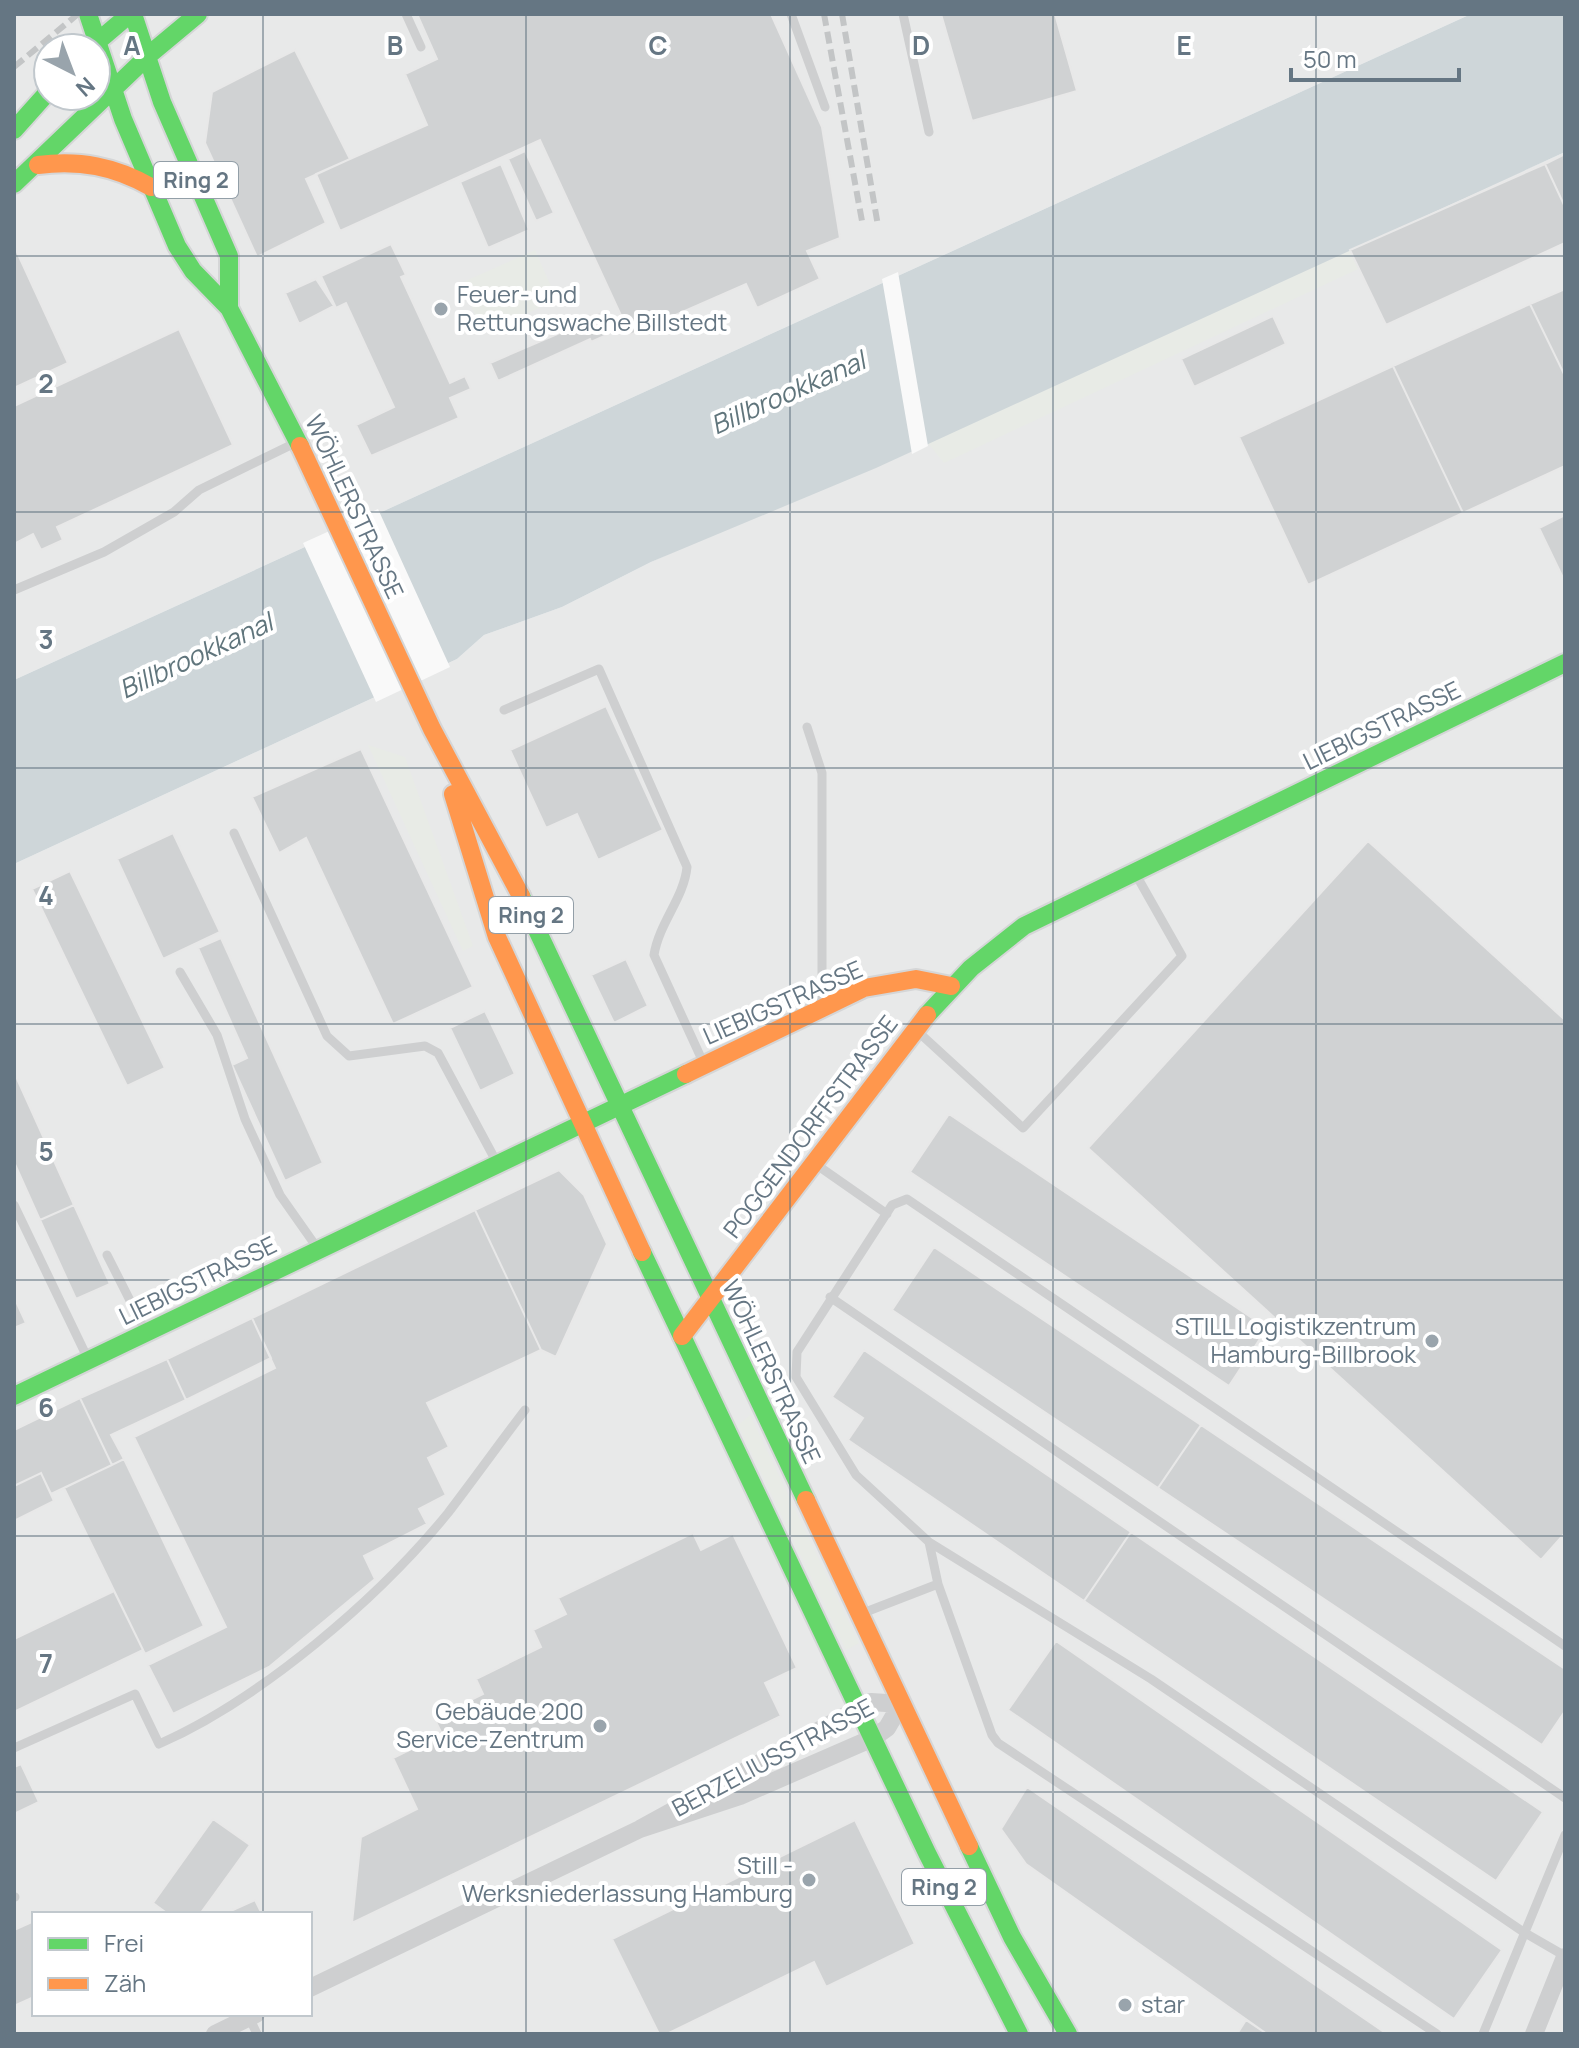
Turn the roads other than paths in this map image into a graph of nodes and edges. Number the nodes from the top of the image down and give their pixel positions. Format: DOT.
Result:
graph roads {
  1 [pos="132,14"];
  2 [pos="198,14"];
  3 [pos="406,14"];
  4 [pos="791,14"];
  5 [pos="903,14"];
  6 [pos="109,32"];
  7 [pos="421,47"];
  8 [pos="146,55"];
  9 [pos="112,89"];
  10 [pos="825,107"];
  11 [pos="32,108"];
  12 [pos="90,112"];
  13 [pos="16,124"];
  14 [pos="929,132"];
  15 [pos="38,165"];
  16 [pos="14,184"];
  17 [pos="151,187"];
  18 [pos="229,308"];
  19 [pos="298,442"];
  20 [pos="14,590"];
  21 [pos="1565,663"];
  22 [pos="504,710"];
  23 [pos="807,727"];
  24 [pos="432,729"];
  25 [pos="234,833"];
  26 [pos="1135,873"];
  27 [pos="180,972"];
  28 [pos="951,986"];
  29 [pos="822,1009"];
  30 [pos="915,1029"];
  31 [pos="705,1065"];
  32 [pos="620,1105"];
  33 [pos="581,1124"];
  34 [pos="813,1163"];
  35 [pos="497,1164"];
  36 [pos="14,1205"];
  37 [pos="887,1214"];
  38 [pos="318,1249"];
  39 [pos="107,1255"];
  40 [pos="830,1297"];
  41 [pos="710,1300"];
  42 [pos="146,1332"];
  43 [pos="682,1336"];
  44 [pos="89,1360"];
  45 [pos="14,1396"];
  46 [pos="525,1410"];
  47 [pos="929,1542"];
  48 [pos="938,1584"];
  49 [pos="859,1614"];
  50 [pos="1565,1646"];
  51 [pos="901,1704"];
  52 [pos="858,1708"];
  53 [pos="873,1738"];
  54 [pos="14,1748"];
  55 [pos="1565,1798"];
  56 [pos="640,1829"];
  57 [pos="1565,1835"];
  58 [pos="1525,1933"];
  59 [pos="1565,1956"];
  60 [pos="312,1987"];
  61 [pos="254,2022"];
  62 [pos="215,2034"];
  63 [pos="1019,2034"];
  64 [pos="1068,2034"];
  65 [pos="1437,2034"];
  66 [pos="1483,2034"];
  67 [pos="1534,2034"];
  1 -- 6 [label="main road"];
  1 -- 8 [label="main road, Ring 2"];
  2 -- 8 [label="main road"];
  3 -- 7 [label="lane"];
  4 -- 10 [label="lane"];
  5 -- 14 [label="lane"];
  8 -- 9 [label="main road"];
  8 -- 18 [label="main road, WÖHLERSTRASSE / Ring 2"];
  9 -- 17 [label="main road, WÖHLERSTRASSE / Ring 2"];
  11 -- 13 [label="main road"];
  12 -- 15 [label="main road"];
  15 -- 16 [label="main road"];
  15 -- 17 [label="main road"];
  17 -- 18 [label="main road, WÖHLERSTRASSE / Ring 2"];
  18 -- 19 [label="main road, WÖHLERSTRASSE / Ring 2"];
  19 -- 20 [label="lane"];
  19 -- 24 [label="main road, WÖHLERSTRASSE / Ring 2"];
  21 -- 26 [label="main road, LIEBIGSTRASSE"];
  22 -- 31 [label="lane"];
  23 -- 29 [label="lane"];
  24 -- 32 [label="main road, WÖHLERSTRASSE / Ring 2"];
  24 -- 33 [label="main road, WÖHLERSTRASSE / Ring 2"];
  25 -- 35 [label="lane"];
  26 -- 28 [label="main road, LIEBIGSTRASSE"];
  26 -- 30 [label="lane"];
  27 -- 38 [label="lane"];
  28 -- 29 [label="main road, LIEBIGSTRASSE"];
  28 -- 30 [label="main road, POGGENDORFFSTRASSE"];
  29 -- 31 [label="main road, LIEBIGSTRASSE"];
  30 -- 34 [label="main road, POGGENDORFFSTRASSE"];
  31 -- 32 [label="main road, LIEBIGSTRASSE"];
  32 -- 33 [label="main road, LIEBIGSTRASSE"];
  32 -- 41 [label="main road, WÖHLERSTRASSE / Ring 2"];
  33 -- 35 [label="main road, LIEBIGSTRASSE"];
  33 -- 43 [label="main road, WÖHLERSTRASSE / Ring 2"];
  34 -- 37 [label="lane"];
  34 -- 41 [label="main road, POGGENDORFFSTRASSE"];
  35 -- 38 [label="main road, LIEBIGSTRASSE"];
  36 -- 44 [label="lane"];
  37 -- 40 [label="lane"];
  37 -- 50 [label="lane"];
  38 -- 42 [label="main road, LIEBIGSTRASSE"];
  39 -- 42 [label="lane"];
  40 -- 47 [label="lane"];
  40 -- 55 [label="lane"];
  41 -- 43 [label="main road, POGGENDORFFSTRASSE"];
  41 -- 49 [label="main road, WÖHLERSTRASSE / Ring 2"];
  42 -- 44 [label="main road, LIEBIGSTRASSE"];
  43 -- 52 [label="main road, WÖHLERSTRASSE / Ring 2"];
  44 -- 45 [label="main road, LIEBIGSTRASSE"];
  46 -- 54 [label="lane"];
  47 -- 48 [label="lane"];
  47 -- 58 [label="lane"];
  48 -- 49 [label="lane"];
  48 -- 65 [label="lane"];
  49 -- 51 [label="main road, WÖHLERSTRASSE / Ring 2"];
  51 -- 52 [label="street, BERZELIUSSTRASSE"];
  51 -- 53 [label="street, BERZELIUSSTRASSE"];
  51 -- 64 [label="main road, WÖHLERSTRASSE / Ring 2"];
  52 -- 53 [label="main road, WÖHLERSTRASSE / Ring 2"];
  52 -- 56 [label="street, BERZELIUSSTRASSE"];
  53 -- 56 [label="street, BERZELIUSSTRASSE"];
  53 -- 63 [label="main road, WÖHLERSTRASSE / Ring 2"];
  56 -- 60 [label="street, BERZELIUSSTRASSE"];
  57 -- 58 [label="lane"];
  58 -- 59 [label="lane"];
  58 -- 66 [label="lane"];
  59 -- 67 [label="street"];
  61 -- 62 [label="street"];
}
